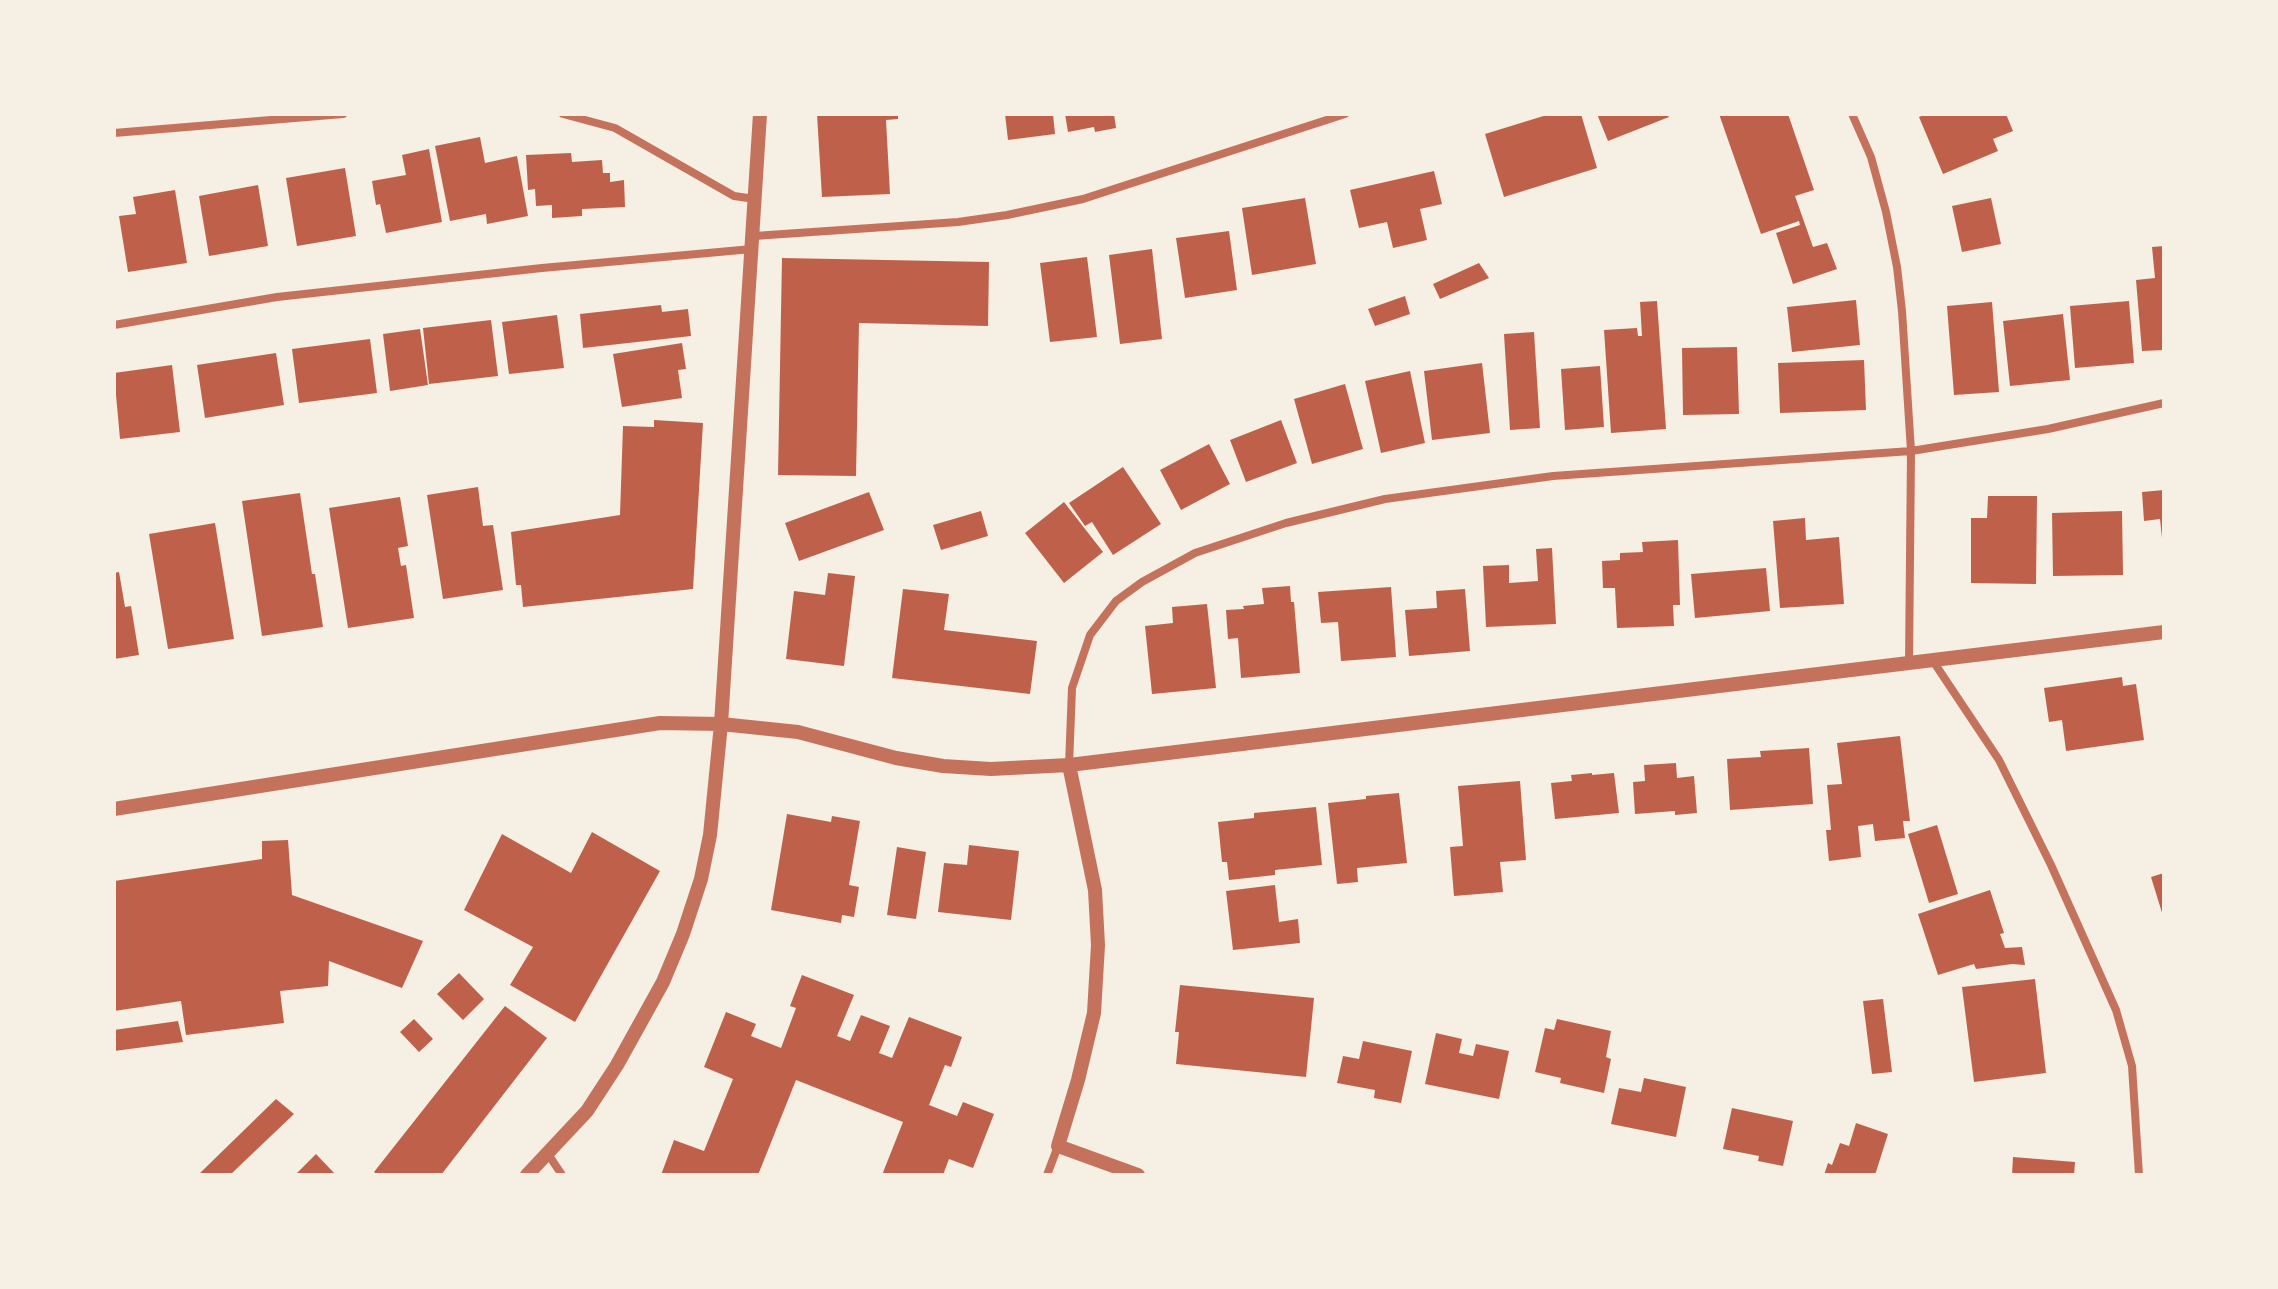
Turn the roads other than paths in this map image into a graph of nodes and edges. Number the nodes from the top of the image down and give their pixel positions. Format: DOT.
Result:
graph roads {
  1 [pos="343,114"];
  2 [pos="563,114"];
  3 [pos="760,114"];
  4 [pos="1345,114"];
  5 [pos="1852,114"];
  6 [pos="114,133"];
  7 [pos="755,199"];
  8 [pos="754,243"];
  9 [pos="114,325"];
  10 [pos="2164,403"];
  11 [pos="1911,451"];
  12 [pos="2164,632"];
  13 [pos="1933,661"];
  14 [pos="1909,664"];
  15 [pos="721,724"];
  16 [pos="1069,765"];
  17 [pos="114,809"];
  18 [pos="1058,1146"];
  19 [pos="548,1154"];
  20 [pos="527,1175"];
  21 [pos="562,1175"];
  22 [pos="1047,1175"];
  23 [pos="1138,1175"];
  24 [pos="2139,1175"];
  1 -- 6 [label="street"];
  2 -- 7 [label="street"];
  3 -- 7 [label="street"];
  4 -- 8 [label="street"];
  5 -- 11 [label="street"];
  7 -- 8 [label="street"];
  8 -- 9 [label="street"];
  8 -- 15 [label="street"];
  10 -- 11 [label="street"];
  11 -- 14 [label="street"];
  11 -- 16 [label="street"];
  12 -- 13 [label="street"];
  13 -- 14 [label="street"];
  13 -- 24 [label="street"];
  14 -- 16 [label="street"];
  15 -- 16 [label="street"];
  15 -- 17 [label="street"];
  15 -- 19 [label="street"];
  16 -- 18 [label="street"];
  18 -- 22 [label="street"];
  18 -- 23 [label="street"];
  19 -- 20 [label="street"];
  19 -- 21 [label="street"];
}
